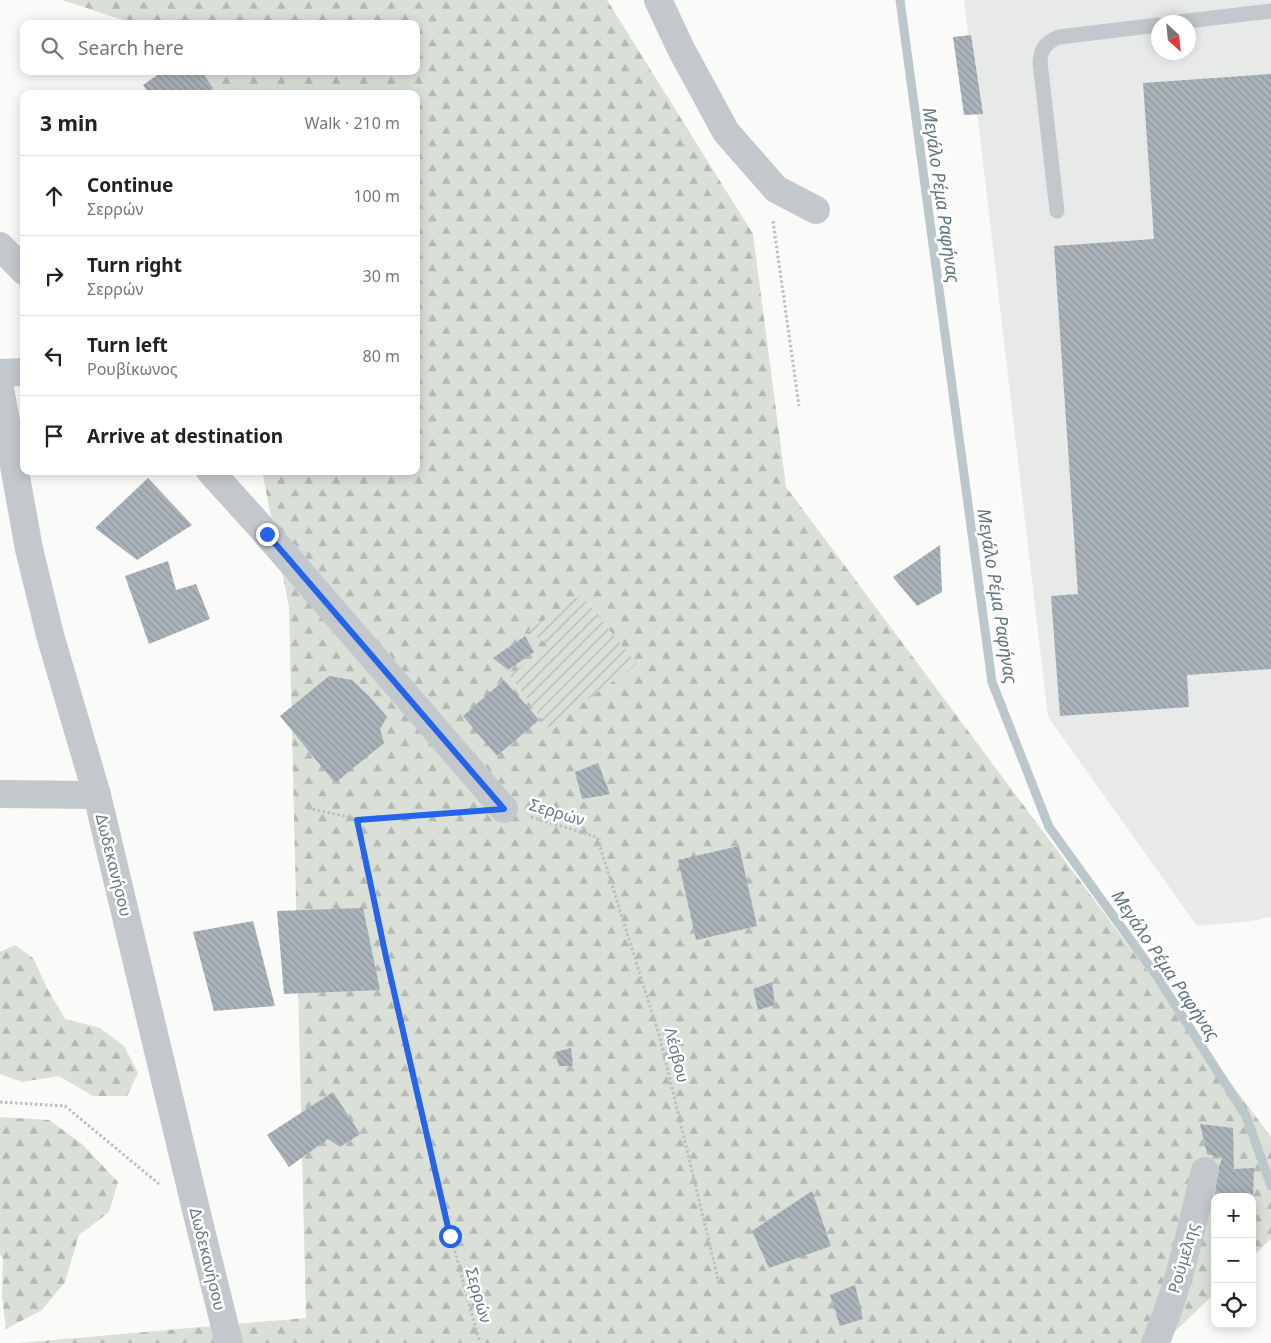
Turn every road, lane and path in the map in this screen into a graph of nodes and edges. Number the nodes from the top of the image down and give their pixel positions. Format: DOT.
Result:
graph roads {
  1 [pos="658,0"];
  2 [pos="1271,11"];
  3 [pos="1196,20"];
  4 [pos="1151,26"];
  5 [pos="768,179"];
  6 [pos="816,210"];
  7 [pos="1057,211"];
  8 [pos="0,246"];
  9 [pos="20,267"];
  10 [pos="20,372"];
  11 [pos="0,373"];
  12 [pos="0,388"];
  13 [pos="799,406"];
  14 [pos="214,475"];
  15 [pos="0,794"];
  16 [pos="97,795"];
  17 [pos="308,808"];
  18 [pos="504,809"];
  19 [pos="357,820"];
  20 [pos="598,837"];
  21 [pos="0,1102"];
  22 [pos="1205,1171"];
  23 [pos="160,1184"];
  24 [pos="719,1283"];
  25 [pos="229,1343"];
  26 [pos="480,1343"];
  27 [pos="1155,1343"];
  1 -- 5 [label="street"];
  2 -- 3 [label="lane"];
  4 -- 7 [label="lane"];
  5 -- 6 [label="street"];
  5 -- 13 [label="path"];
  8 -- 9 [label="street"];
  10 -- 11 [label="street"];
  12 -- 16 [label="street, Δωδεκανήσου"];
  14 -- 18 [label="street"];
  15 -- 16 [label="street"];
  16 -- 25 [label="street, Δωδεκανήσου"];
  17 -- 19 [label="path"];
  18 -- 19 [label="path, Σερρών"];
  18 -- 20 [label="path, Σερρών"];
  19 -- 26 [label="path, Σερρών"];
  20 -- 24 [label="path, Λέσβου"];
  21 -- 23 [label="path"];
  22 -- 27 [label="street, Ρούμελης"];
}
